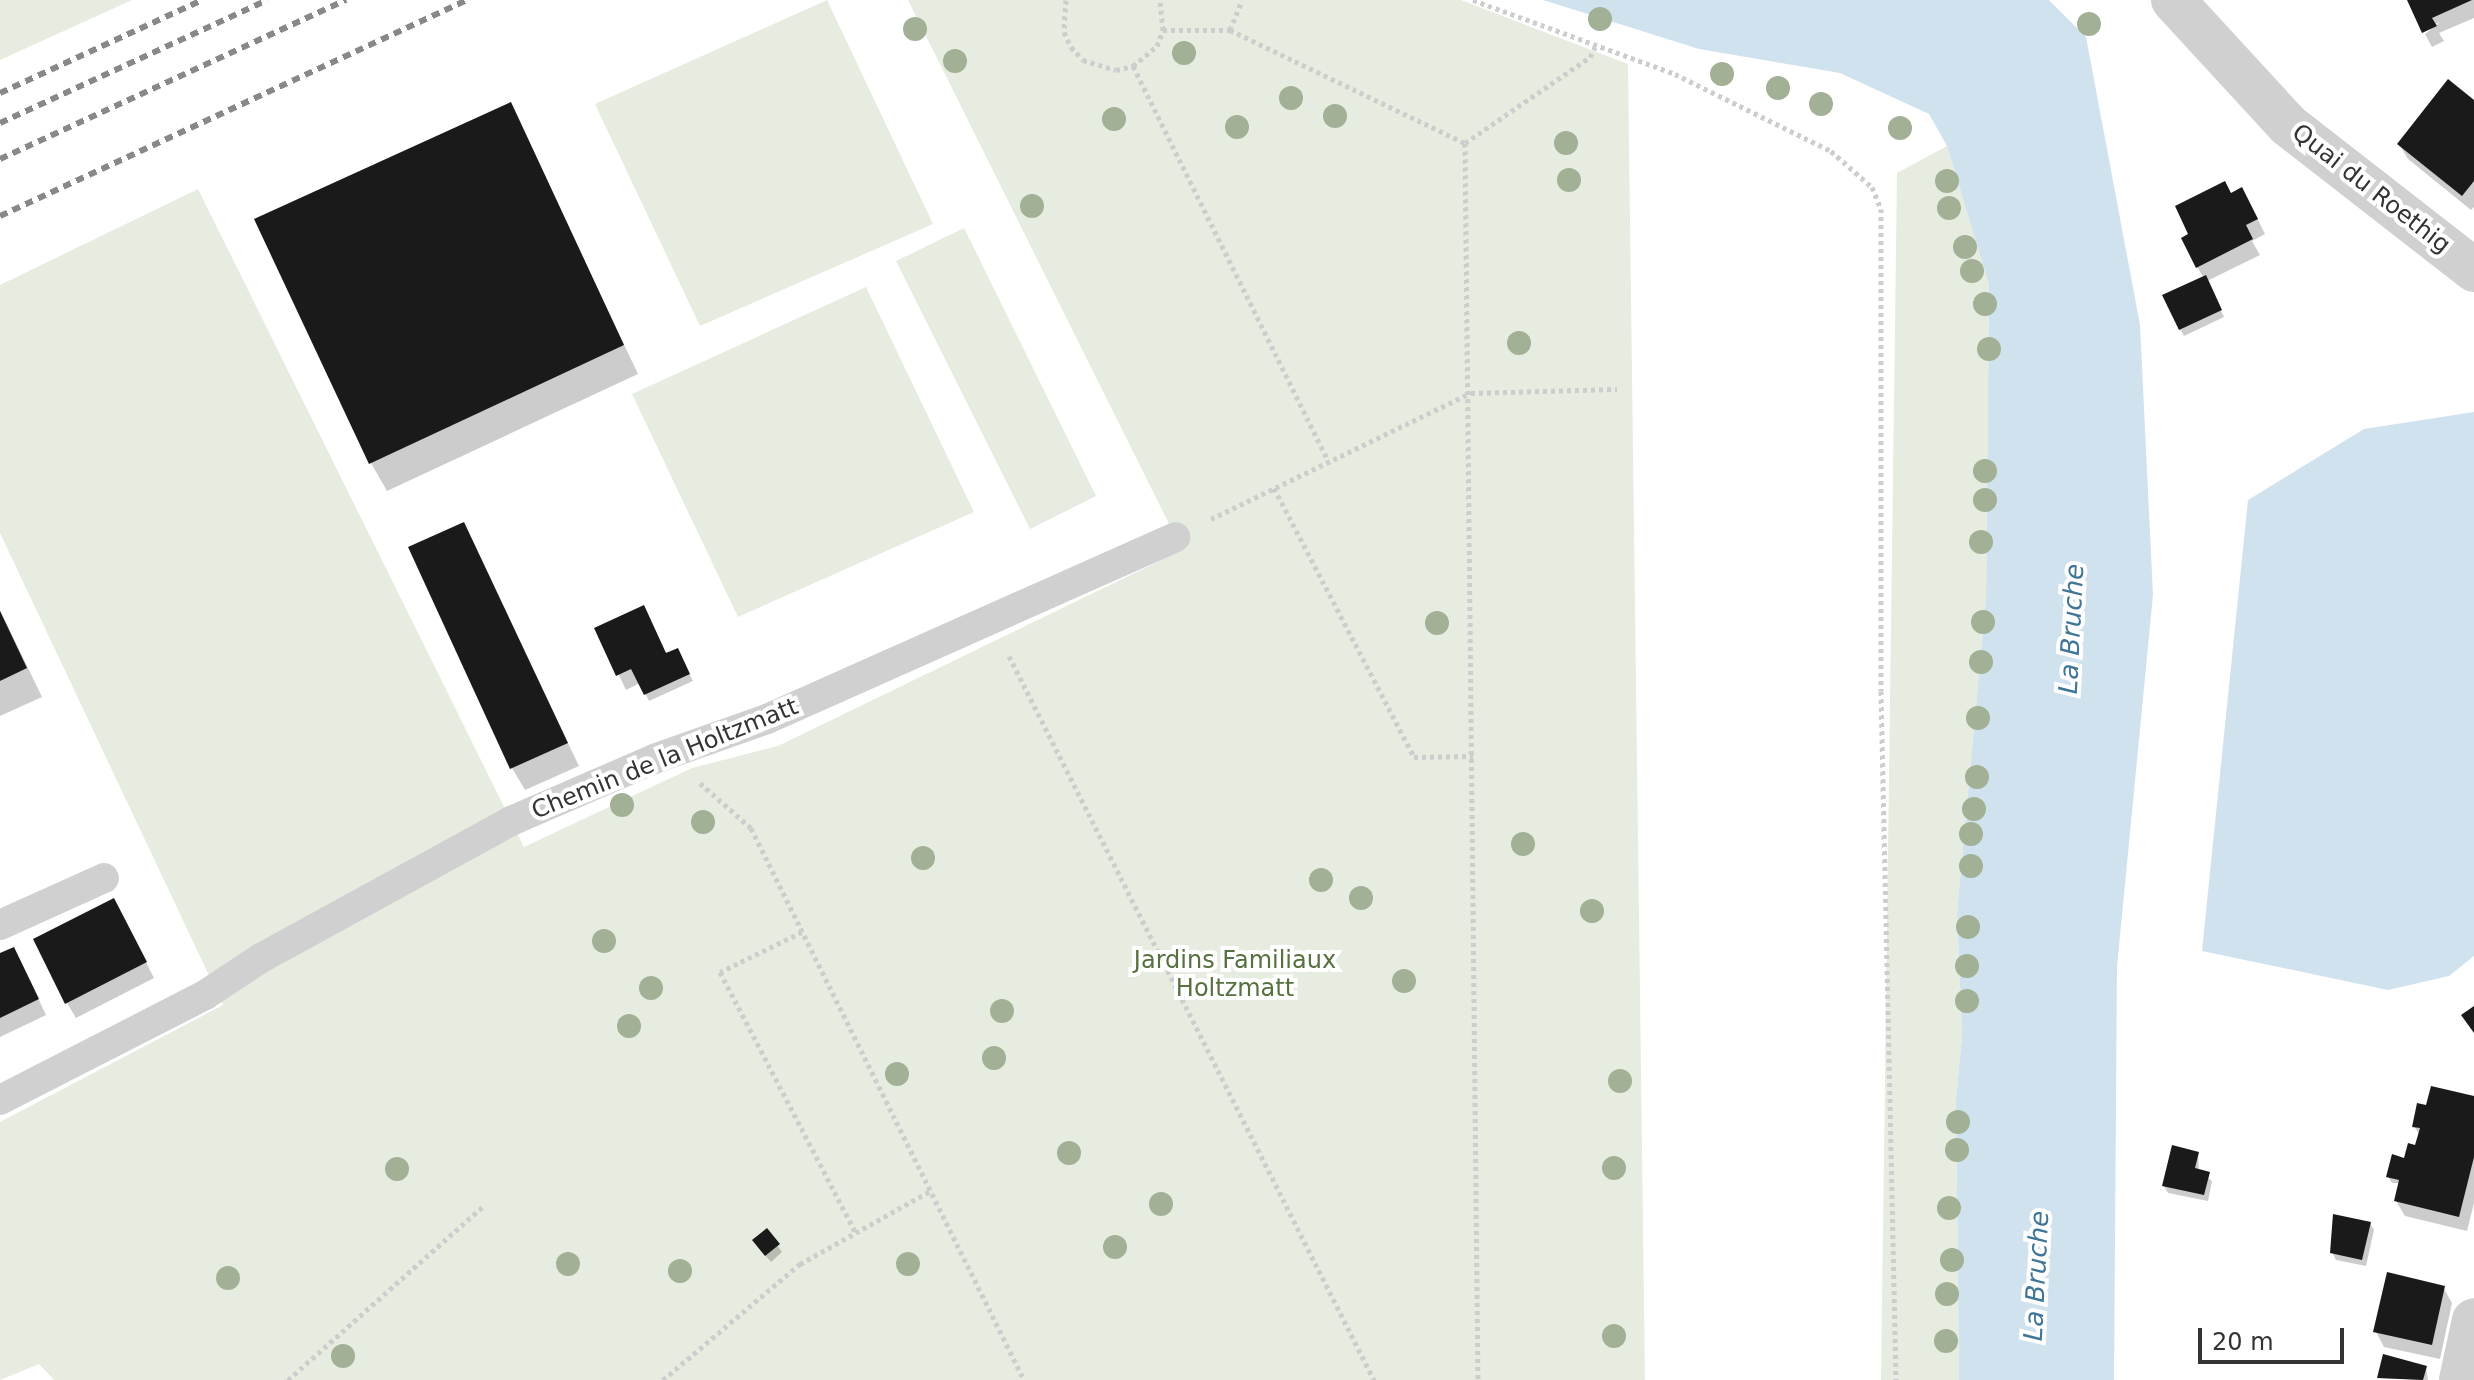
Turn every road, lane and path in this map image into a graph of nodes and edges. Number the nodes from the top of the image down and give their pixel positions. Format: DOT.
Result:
graph roads {
  1 [pos="1066,0"];
  2 [pos="1160,0"];
  3 [pos="1242,0"];
  4 [pos="1473,0"];
  5 [pos="2193,5"];
  6 [pos="1163,30"];
  7 [pos="1230,30"];
  8 [pos="1595,47"];
  9 [pos="1133,66"];
  10 [pos="1465,143"];
  11 [pos="2474,270"];
  12 [pos="1617,389"];
  13 [pos="1471,393"];
  14 [pos="1327,459"];
  15 [pos="1274,488"];
  16 [pos="1175,537"];
  17 [pos="991,619"];
  18 [pos="1473,756"];
  19 [pos="654,759"];
  20 [pos="104,878"];
  21 [pos="0,925"];
  22 [pos="802,932"];
  23 [pos="0,1100"];
  24 [pos="930,1191"];
  25 [pos="482,1207"];
  26 [pos="856,1233"];
  27 [pos="2474,1320"];
  28 [pos="288,1380"];
  29 [pos="663,1380"];
  30 [pos="1024,1380"];
  31 [pos="1374,1380"];
  32 [pos="1478,1380"];
  33 [pos="1896,1380"];
  34 [pos="2461,1380"];
  1 -- 9 [label="path"];
  2 -- 6 [label="path"];
  3 -- 7 [label="path"];
  4 -- 8 [label="path"];
  5 -- 11 [label="street, Quai du Roethig"];
  6 -- 7 [label="path"];
  6 -- 9 [label="path"];
  7 -- 10 [label="path"];
  8 -- 10 [label="path"];
  8 -- 33 [label="path"];
  9 -- 14 [label="path"];
  10 -- 13 [label="path"];
  12 -- 13 [label="path"];
  13 -- 14 [label="path"];
  13 -- 18 [label="path"];
  14 -- 15 [label="path"];
  15 -- 16 [label="path"];
  15 -- 18 [label="path"];
  16 -- 17 [label="lane, Chemin de la Holtzmatt"];
  17 -- 19 [label="lane, Chemin de la Holtzmatt"];
  17 -- 31 [label="path"];
  18 -- 32 [label="path"];
  19 -- 22 [label="path"];
  19 -- 23 [label="lane, Chemin de la Holtzmatt"];
  20 -- 21 [label="lane"];
  22 -- 24 [label="path"];
  22 -- 26 [label="path"];
  24 -- 26 [label="path"];
  24 -- 30 [label="path"];
  25 -- 28 [label="path"];
  26 -- 29 [label="path"];
  27 -- 34 [label="street"];
}
